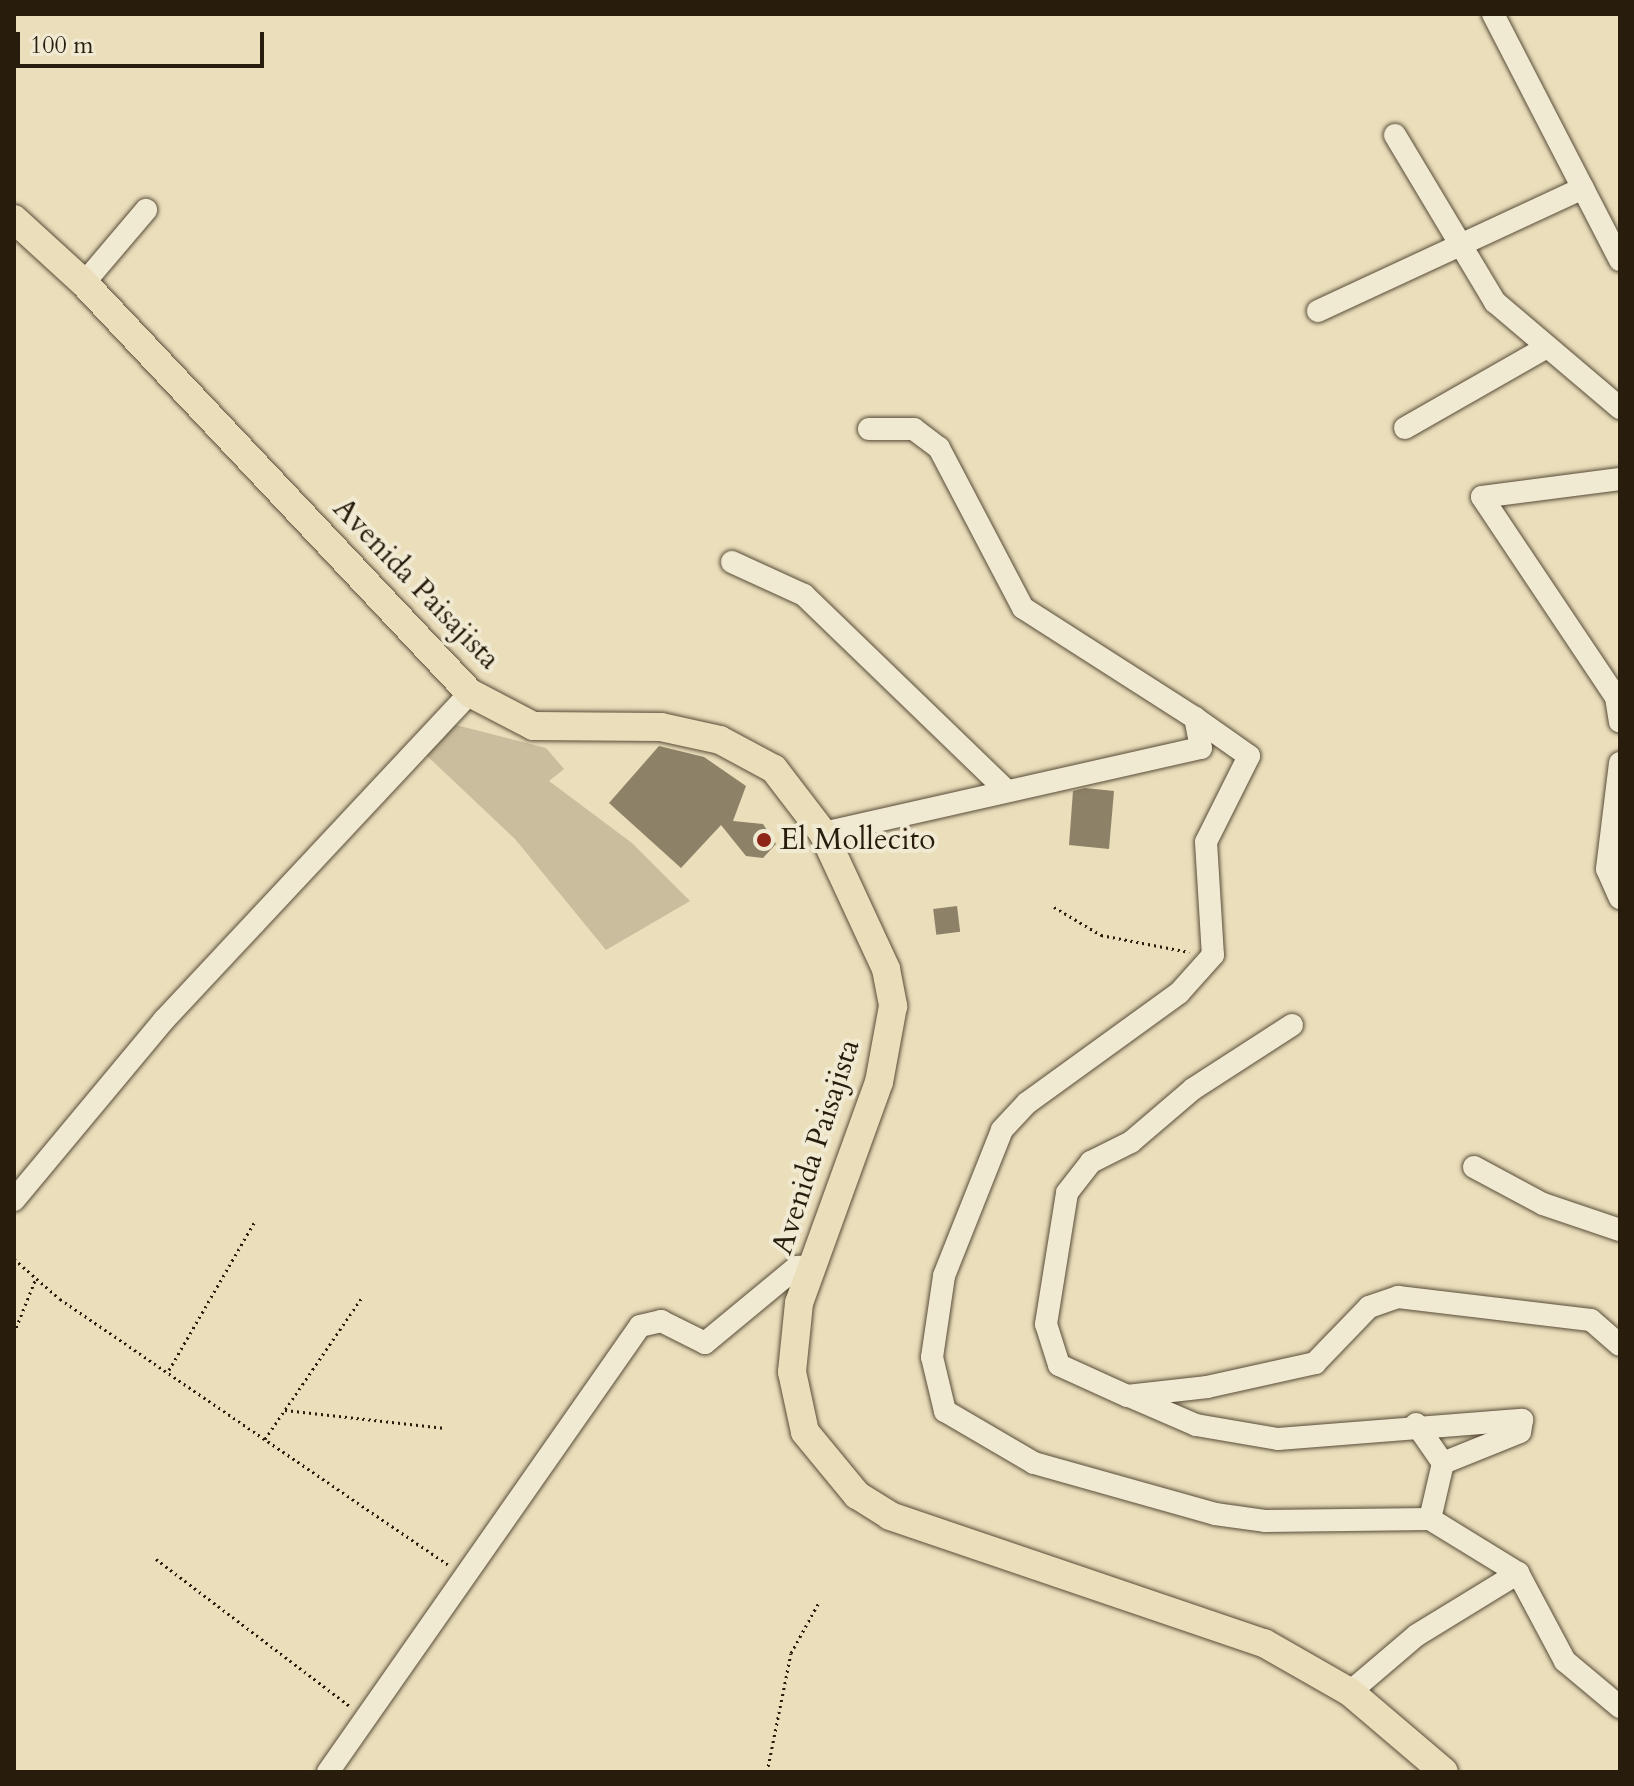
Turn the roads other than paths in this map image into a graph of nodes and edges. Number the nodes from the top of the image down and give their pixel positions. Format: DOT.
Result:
graph roads {
  1 [pos="1493,14"];
  2 [pos="1395,135"];
  3 [pos="1583,188"];
  4 [pos="146,210"];
  5 [pos="14,219"];
  6 [pos="1460,243"];
  7 [pos="1620,260"];
  8 [pos="84,283"];
  9 [pos="1318,311"];
  10 [pos="1547,347"];
  11 [pos="1620,408"];
  12 [pos="1405,428"];
  13 [pos="869,429"];
  14 [pos="1620,479"];
  15 [pos="732,562"];
  16 [pos="470,693"];
  17 [pos="1195,718"];
  18 [pos="1620,722"];
  19 [pos="1620,763"];
  20 [pos="1006,790"];
  21 [pos="823,833"];
  22 [pos="1620,898"];
  23 [pos="1292,1025"];
  24 [pos="1474,1167"];
  25 [pos="14,1200"];
  26 [pos="1620,1230"];
  27 [pos="813,1266"];
  28 [pos="1620,1345"];
  29 [pos="1127,1396"];
  30 [pos="1416,1424"];
  31 [pos="1443,1463"];
  32 [pos="1430,1519"];
  33 [pos="1518,1573"];
  34 [pos="1350,1692"];
  35 [pos="1620,1707"];
  36 [pos="1429,1767"];
  37 [pos="328,1772"];
  1 -- 3 [label="street"];
  2 -- 6 [label="street"];
  3 -- 6 [label="street"];
  3 -- 7 [label="street"];
  4 -- 8 [label="street"];
  5 -- 8 [label="main road, Avenida Paisajista"];
  6 -- 9 [label="street"];
  6 -- 10 [label="street"];
  8 -- 16 [label="main road, Avenida Paisajista"];
  10 -- 11 [label="street"];
  10 -- 12 [label="street"];
  13 -- 17 [label="street"];
  14 -- 18 [label="street"];
  15 -- 20 [label="street"];
  16 -- 21 [label="main road, Avenida Paisajista"];
  16 -- 25 [label="street"];
  17 -- 20 [label="street"];
  17 -- 32 [label="street"];
  19 -- 22 [label="street"];
  20 -- 21 [label="street"];
  21 -- 27 [label="main road, Avenida Paisajista"];
  23 -- 29 [label="street"];
  24 -- 26 [label="street"];
  27 -- 34 [label="main road, Avenida Paisajista"];
  27 -- 37 [label="street"];
  28 -- 29 [label="street"];
  29 -- 30 [label="street"];
  30 -- 31 [label="street"];
  30 -- 31 [label="street"];
  31 -- 32 [label="street"];
  32 -- 33 [label="street"];
  33 -- 34 [label="street"];
  33 -- 35 [label="street"];
  34 -- 36 [label="main road, Avenida Paisajista"];
}
